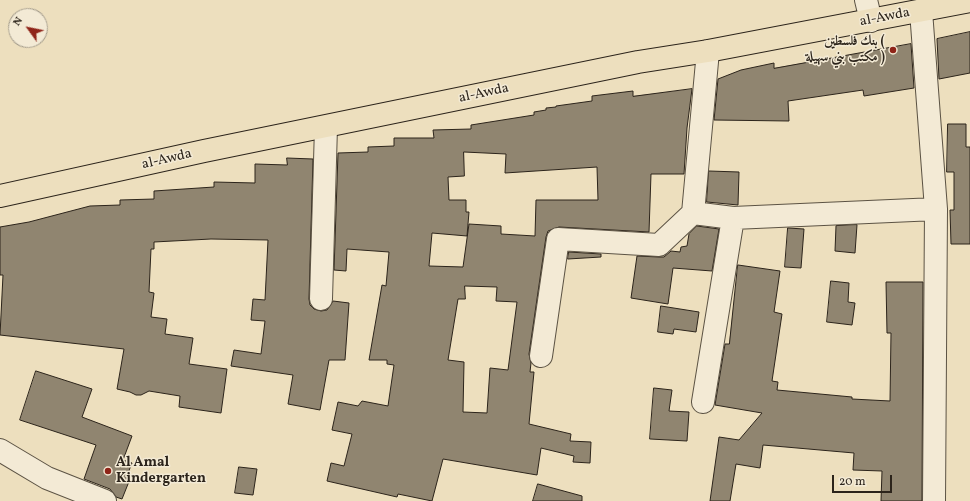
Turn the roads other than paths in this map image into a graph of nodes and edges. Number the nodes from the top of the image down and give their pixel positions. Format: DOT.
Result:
graph roads {
  1 [pos="970,1"];
  2 [pos="869,10"];
  3 [pos="921,11"];
  4 [pos="708,51"];
  5 [pos="326,127"];
  6 [pos="0,196"];
  7 [pos="936,209"];
  8 [pos="694,213"];
  9 [pos="733,218"];
  10 [pos="321,299"];
  11 [pos="541,356"];
  12 [pos="703,402"];
  13 [pos="0,450"];
  14 [pos="47,478"];
  15 [pos="56,501"];
  16 [pos="105,501"];
  17 [pos="934,501"];
  1 -- 3 [label="main road, al-Awda"];
  2 -- 3 [label="main road, al-Awda"];
  2 -- 4 [label="main road, al-Awda"];
  3 -- 7 [label="street"];
  4 -- 5 [label="main road, al-Awda"];
  4 -- 8 [label="street"];
  5 -- 6 [label="main road, al-Awda"];
  5 -- 10 [label="street"];
  7 -- 9 [label="street"];
  7 -- 17 [label="street"];
  8 -- 9 [label="street"];
  8 -- 11 [label="street"];
  9 -- 12 [label="street"];
  13 -- 14 [label="street"];
  14 -- 15 [label="street"];
  14 -- 16 [label="street"];
}
